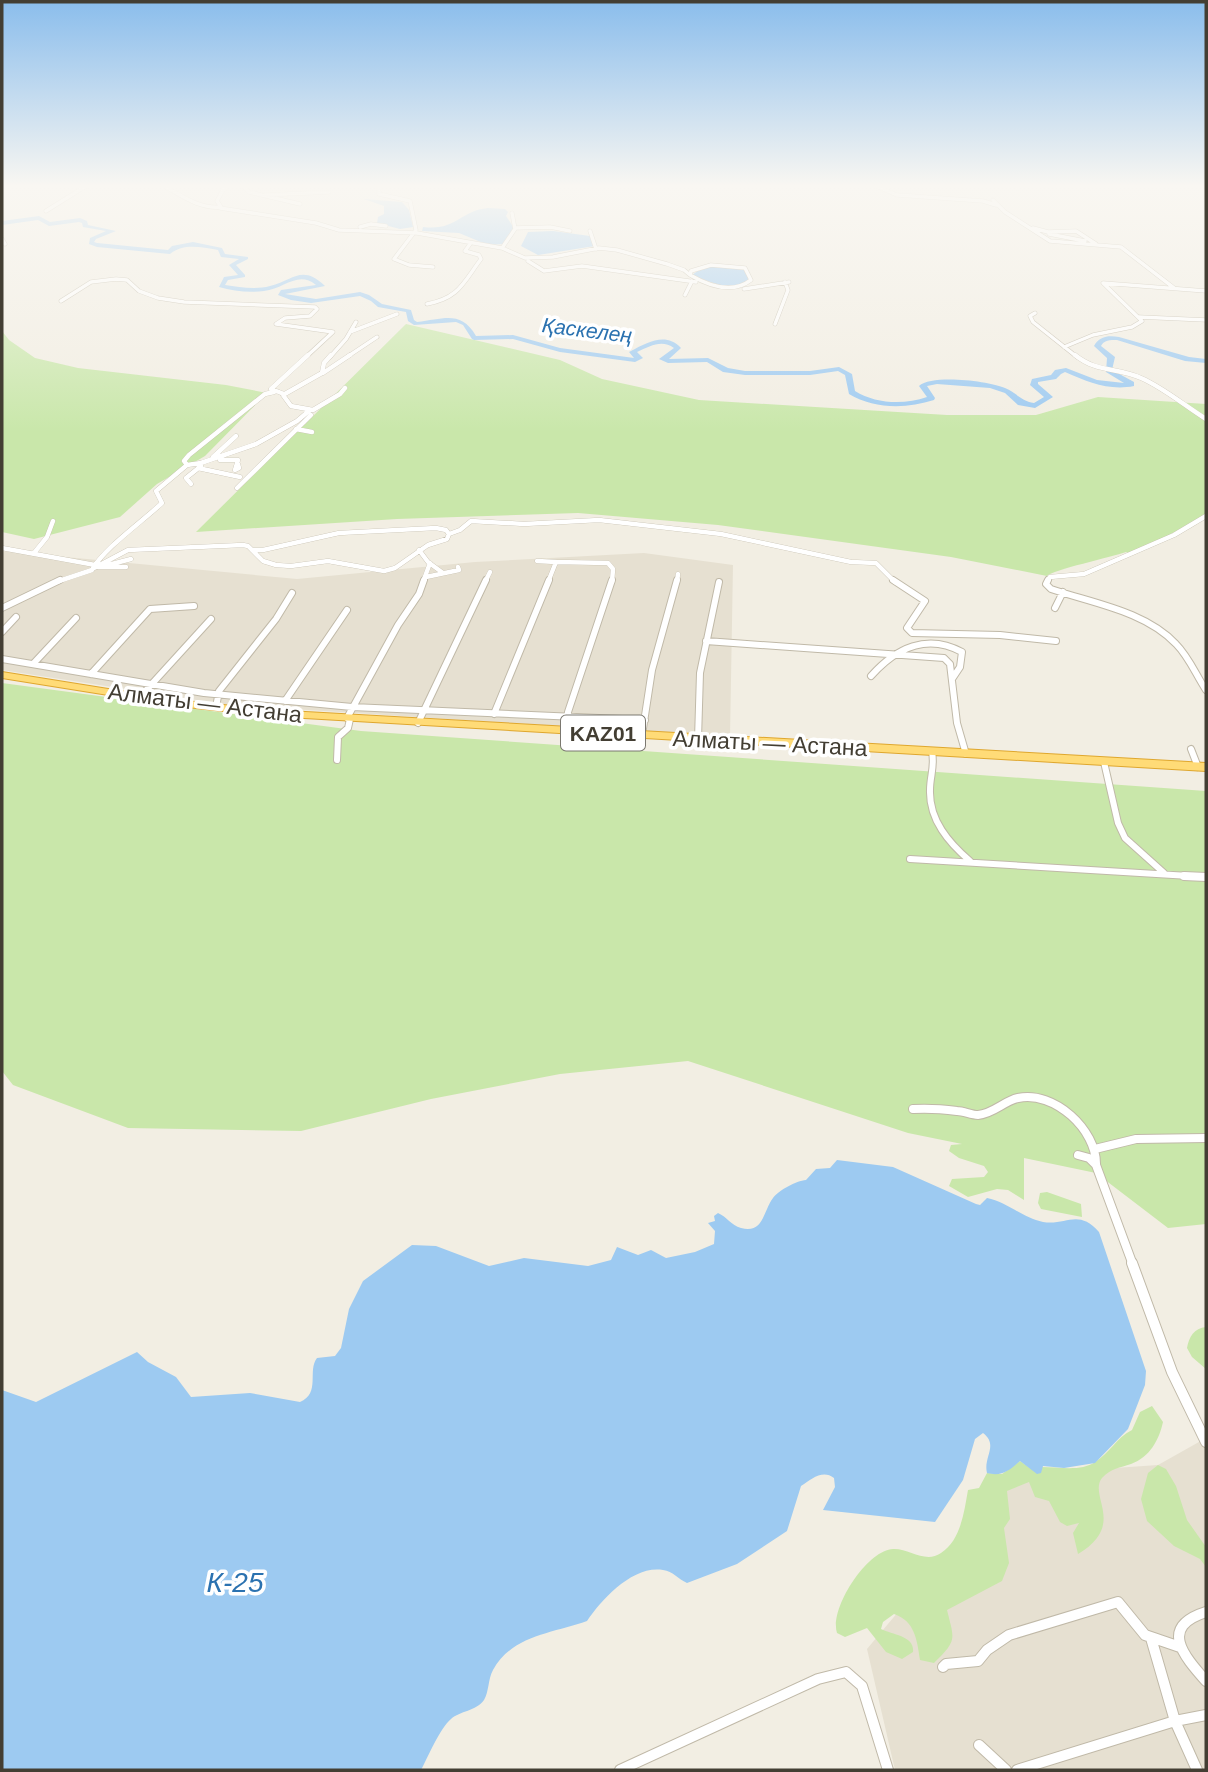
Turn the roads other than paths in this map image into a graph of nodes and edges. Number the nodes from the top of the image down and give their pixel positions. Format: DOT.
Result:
graph roads {
  1 [pos="429,267"];
  2 [pos="433,267"];
  3 [pos="476,267"];
  4 [pos="538,267"];
  5 [pos="577,267"];
  6 [pos="588,267"];
  7 [pos="671,267"];
  8 [pos="703,267"];
  9 [pos="736,267"];
  10 [pos="1147,267"];
  11 [pos="693,269"];
  12 [pos="684,271"];
  13 [pos="691,278"];
  14 [pos="1174,288"];
  15 [pos="1206,291"];
  16 [pos="685,295"];
  17 [pos="61,301"];
  18 [pos="427,304"];
  19 [pos="1035,313"];
  20 [pos="397,314"];
  21 [pos="1138,317"];
  22 [pos="1206,320"];
  23 [pos="356,322"];
  24 [pos="775,324"];
  25 [pos="349,332"];
  26 [pos="377,337"];
  27 [pos="1064,347"];
  28 [pos="323,373"];
  29 [pos="345,388"];
  30 [pos="274,392"];
  31 [pos="284,394"];
  32 [pos="306,410"];
  33 [pos="1206,418"];
  34 [pos="296,429"];
  35 [pos="278,431"];
  36 [pos="312,432"];
  37 [pos="236,436"];
  38 [pos="207,462"];
  39 [pos="238,464"];
  40 [pos="187,466"];
  41 [pos="197,467"];
  42 [pos="212,472"];
  43 [pos="240,477"];
  44 [pos="186,478"];
  45 [pos="170,481"];
  46 [pos="191,484"];
  47 [pos="237,488"];
  48 [pos="1206,516"];
  49 [pos="53,521"];
  50 [pos="449,534"];
  51 [pos="2,548"];
  52 [pos="252,550"];
  53 [pos="419,550"];
  54 [pos="33,553"];
  55 [pos="113,557"];
  56 [pos="537,561"];
  57 [pos="556,562"];
  58 [pos="430,563"];
  59 [pos="97,566"];
  60 [pos="126,567"];
  61 [pos="458,567"];
  62 [pos="490,572"];
  63 [pos="443,573"];
  64 [pos="678,574"];
  65 [pos="426,577"];
  66 [pos="719,582"];
  67 [pos="1063,592"];
  68 [pos="292,593"];
  69 [pos="43,594"];
  70 [pos="24,599"];
  71 [pos="194,606"];
  72 [pos="2,608"];
  73 [pos="1055,608"];
  74 [pos="347,610"];
  75 [pos="16,617"];
  76 [pos="76,618"];
  77 [pos="211,619"];
  78 [pos="2,632"];
  79 [pos="946,635"];
  80 [pos="706,641"];
  81 [pos="1056,641"];
  82 [pos="946,645"];
  83 [pos="894,654"];
  84 [pos="2,659"];
  85 [pos="33,664"];
  86 [pos="91,674"];
  87 [pos="3,676"];
  88 [pos="871,676"];
  89 [pos="952,679"];
  90 [pos="152,684"];
  91 [pos="1206,690"];
  92 [pos="217,695"];
  93 [pos="141,697"];
  94 [pos="285,701"];
  95 [pos="216,707"];
  96 [pos="424,710"];
  97 [pos="497,712"];
  98 [pos="350,715"];
  99 [pos="555,718"];
  100 [pos="566,718"];
  101 [pos="595,720"];
  102 [pos="645,720"];
  103 [pos="418,723"];
  104 [pos="501,727"];
  105 [pos="559,731"];
  106 [pos="594,733"];
  107 [pos="642,735"];
  108 [pos="698,738"];
  109 [pos="1191,749"];
  110 [pos="932,752"];
  111 [pos="966,754"];
  112 [pos="337,760"];
  113 [pos="1104,762"];
  114 [pos="1202,767"];
  115 [pos="910,859"];
  116 [pos="971,862"];
  117 [pos="1165,874"];
  118 [pos="1206,877"];
  119 [pos="913,1109"];
  120 [pos="1206,1138"];
  121 [pos="1096,1149"];
  122 [pos="1078,1155"];
  123 [pos="1096,1165"];
  124 [pos="1203,1432"];
  125 [pos="1206,1442"];
  126 [pos="1206,1612"];
  127 [pos="1151,1639"];
  128 [pos="1180,1647"];
  129 [pos="943,1667"];
  130 [pos="1206,1681"];
  131 [pos="1206,1715"];
  132 [pos="1175,1721"];
  133 [pos="979,1745"];
  134 [pos="620,1770"];
  135 [pos="888,1770"];
  136 [pos="1006,1770"];
  137 [pos="1017,1770"];
  138 [pos="1197,1770"];
  1 -- 2 [label="street"];
  3 -- 18 [label="street"];
  4 -- 5 [label="street"];
  6 -- 13 [label="street"];
  7 -- 12 [label="street"];
  8 -- 11 [label="street"];
  9 -- 13 [label="street"];
  10 -- 14 [label="street"];
  11 -- 12 [label="street"];
  11 -- 13 [label="street"];
  12 -- 13 [label="street"];
  13 -- 16 [label="street"];
  13 -- 24 [label="street"];
  14 -- 15 [label="street"];
  14 -- 21 [label="street"];
  17 -- 30 [label="street"];
  19 -- 27 [label="street"];
  20 -- 25 [label="street"];
  21 -- 22 [label="street"];
  21 -- 27 [label="street"];
  23 -- 25 [label="street"];
  25 -- 28 [label="street"];
  26 -- 28 [label="street"];
  27 -- 33 [label="street"];
  28 -- 31 [label="street"];
  29 -- 32 [label="street"];
  30 -- 31 [label="street"];
  30 -- 40 [label="street"];
  31 -- 32 [label="street"];
  32 -- 34 [label="street"];
  32 -- 35 [label="street"];
  32 -- 35 [label="street"];
  34 -- 36 [label="street"];
  34 -- 47 [label="street"];
  35 -- 38 [label="street"];
  37 -- 38 [label="street"];
  38 -- 39 [label="street"];
  38 -- 41 [label="street"];
  40 -- 41 [label="street"];
  40 -- 45 [label="street"];
  41 -- 42 [label="street"];
  41 -- 44 [label="street"];
  42 -- 43 [label="street"];
  42 -- 44 [label="street"];
  44 -- 45 [label="street"];
  44 -- 46 [label="street"];
  45 -- 59 [label="street"];
  48 -- 67 [label="street"];
  49 -- 54 [label="street"];
  50 -- 52 [label="street"];
  50 -- 53 [label="street"];
  50 -- 79 [label="street"];
  51 -- 54 [label="street"];
  52 -- 53 [label="street"];
  52 -- 55 [label="street"];
  53 -- 58 [label="street"];
  54 -- 59 [label="street"];
  55 -- 59 [label="street"];
  55 -- 59 [label="street"];
  56 -- 57 [label="street"];
  57 -- 97 [label="street"];
  57 -- 100 [label="street"];
  58 -- 63 [label="street"];
  58 -- 65 [label="street"];
  59 -- 60 [label="street"];
  59 -- 70 [label="street"];
  61 -- 63 [label="street"];
  62 -- 96 [label="street"];
  63 -- 65 [label="street"];
  64 -- 102 [label="street"];
  65 -- 98 [label="street"];
  66 -- 80 [label="street"];
  67 -- 73 [label="street"];
  67 -- 91 [label="street"];
  68 -- 92 [label="street"];
  69 -- 70 [label="street"];
  70 -- 72 [label="street"];
  71 -- 86 [label="street"];
  74 -- 94 [label="street"];
  75 -- 78 [label="street"];
  76 -- 85 [label="street"];
  77 -- 90 [label="street"];
  79 -- 81 [label="street"];
  79 -- 82 [label="street"];
  80 -- 83 [label="street"];
  80 -- 108 [label="street"];
  82 -- 83 [label="street"];
  82 -- 89 [label="street"];
  83 -- 88 [label="street"];
  83 -- 89 [label="street"];
  84 -- 85 [label="street"];
  85 -- 86 [label="street"];
  86 -- 90 [label="street"];
  87 -- 93 [label="highway, Алматы — Астана / KАZ01"];
  89 -- 111 [label="street"];
  90 -- 92 [label="street"];
  90 -- 93 [label="street"];
  92 -- 94 [label="street"];
  92 -- 95 [label="street"];
  93 -- 95 [label="highway, Алматы — Астана / KАZ01"];
  94 -- 98 [label="street"];
  95 -- 98 [label="highway, Алматы — Астана / KАZ01"];
  96 -- 97 [label="street"];
  96 -- 98 [label="street"];
  96 -- 103 [label="street"];
  97 -- 99 [label="street"];
  97 -- 104 [label="street"];
  98 -- 103 [label="highway, Алматы — Астана / KАZ01"];
  98 -- 112 [label="street"];
  99 -- 100 [label="street"];
  99 -- 105 [label="street"];
  100 -- 101 [label="street"];
  100 -- 105 [label="street"];
  101 -- 102 [label="street"];
  101 -- 106 [label="street"];
  102 -- 107 [label="street"];
  103 -- 104 [label="highway, Алматы — Астана / KАZ01"];
  104 -- 105 [label="highway, Алматы — Астана / KАZ01"];
  105 -- 106 [label="highway, Алматы — Астана / KАZ01"];
  106 -- 107 [label="highway, Алматы — Астана / KАZ01"];
  107 -- 108 [label="highway, Алматы — Астана / KАZ01"];
  108 -- 110 [label="highway, Алматы — Астана / KАZ01"];
  109 -- 114 [label="street"];
  110 -- 111 [label="highway, Алматы — Астана / KАZ01"];
  110 -- 116 [label="street"];
  111 -- 113 [label="highway, Алматы — Астана / KАZ01"];
  113 -- 114 [label="highway, Алматы — Астана / KАZ01"];
  113 -- 117 [label="street"];
  115 -- 116 [label="street"];
  116 -- 117 [label="street"];
  117 -- 118 [label="street"];
  119 -- 121 [label="street"];
  120 -- 121 [label="street"];
  121 -- 123 [label="street"];
  122 -- 123 [label="street"];
  123 -- 124 [label="street"];
  124 -- 125 [label="street"];
  126 -- 128 [label="street"];
  127 -- 128 [label="street"];
  127 -- 129 [label="street"];
  127 -- 132 [label="street"];
  128 -- 130 [label="street"];
  131 -- 132 [label="street"];
  132 -- 137 [label="street"];
  132 -- 138 [label="street"];
  133 -- 136 [label="street"];
  134 -- 135 [label="street"];
}
